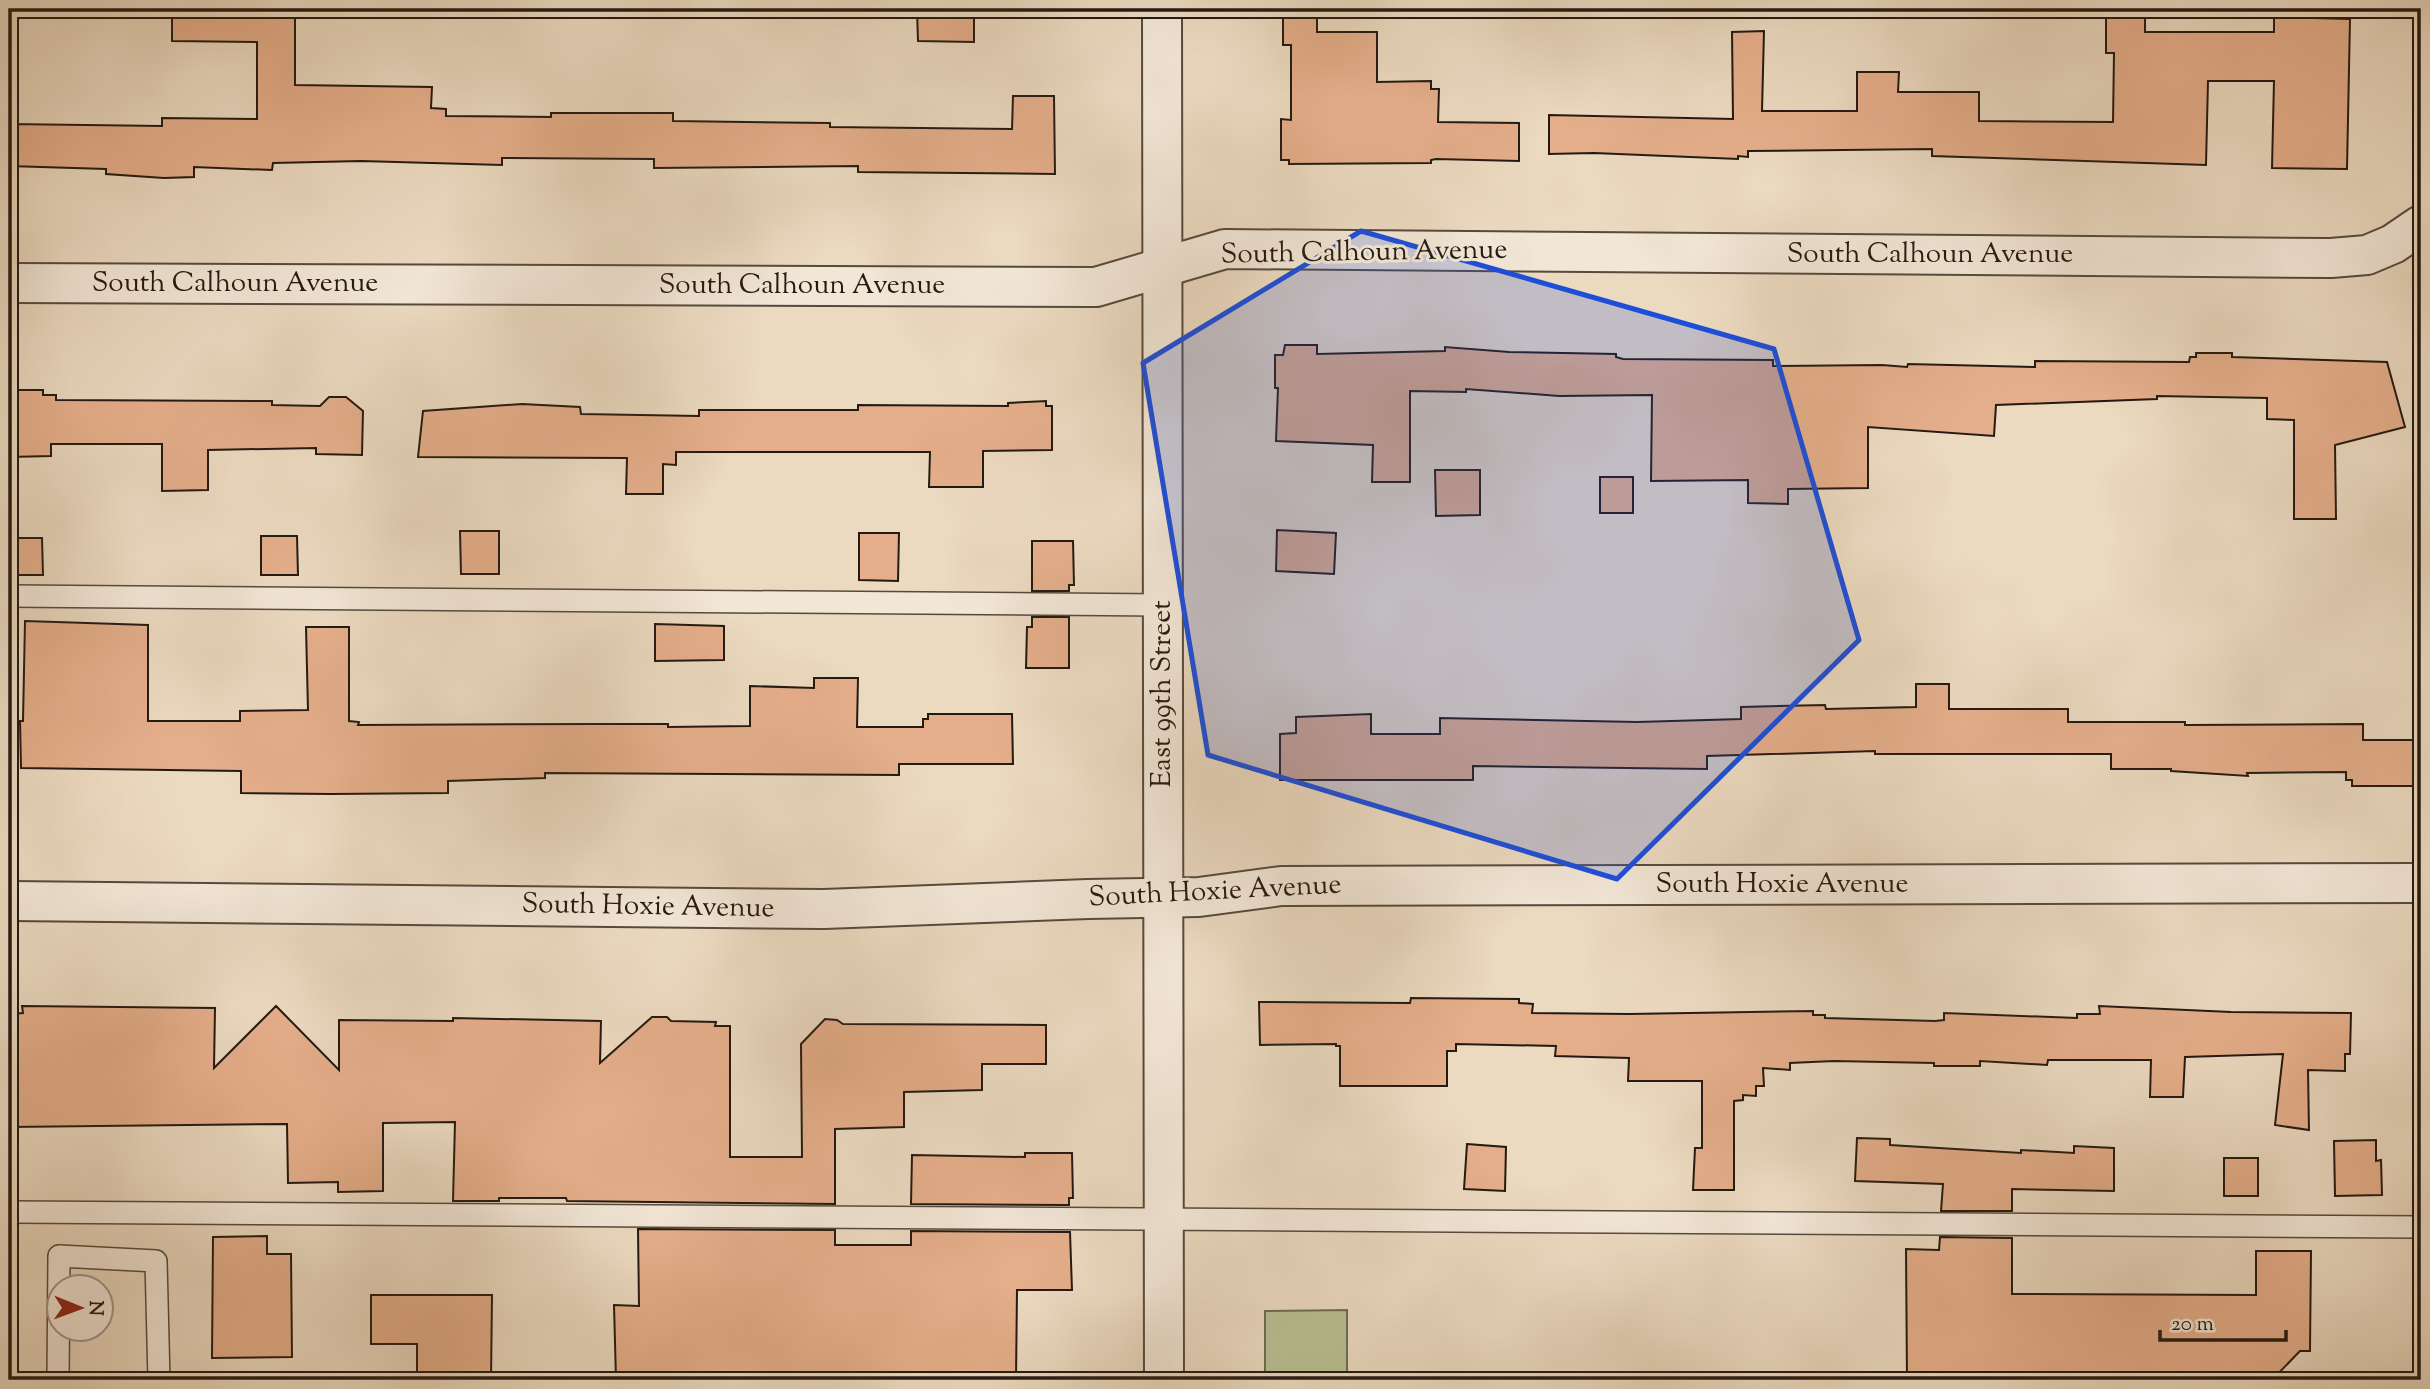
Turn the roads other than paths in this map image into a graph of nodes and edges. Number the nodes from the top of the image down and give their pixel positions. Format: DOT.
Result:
graph roads {
  1 [pos="1162,9"];
  2 [pos="2421,225"];
  3 [pos="1161,268"];
  4 [pos="9,283"];
  5 [pos="9,596"];
  6 [pos="1163,605"];
  7 [pos="2421,883"];
  8 [pos="1164,897"];
  9 [pos="9,901"];
  10 [pos="9,1212"];
  11 [pos="1164,1219"];
  12 [pos="2421,1227"];
  13 [pos="58,1380"];
  14 [pos="159,1380"];
  15 [pos="1164,1380"];
  1 -- 3 [label="street, East 99th Street"];
  2 -- 3 [label="street, South Calhoun Avenue"];
  3 -- 4 [label="street, South Calhoun Avenue"];
  3 -- 6 [label="street, East 99th Street"];
  5 -- 6 [label="lane"];
  6 -- 8 [label="street, East 99th Street"];
  7 -- 8 [label="street, South Hoxie Avenue"];
  8 -- 9 [label="street, South Hoxie Avenue"];
  8 -- 11 [label="street, East 99th Street"];
  10 -- 11 [label="lane"];
  11 -- 12 [label="lane"];
  11 -- 15 [label="street, East 99th Street"];
  13 -- 14 [label="lane"];
}
